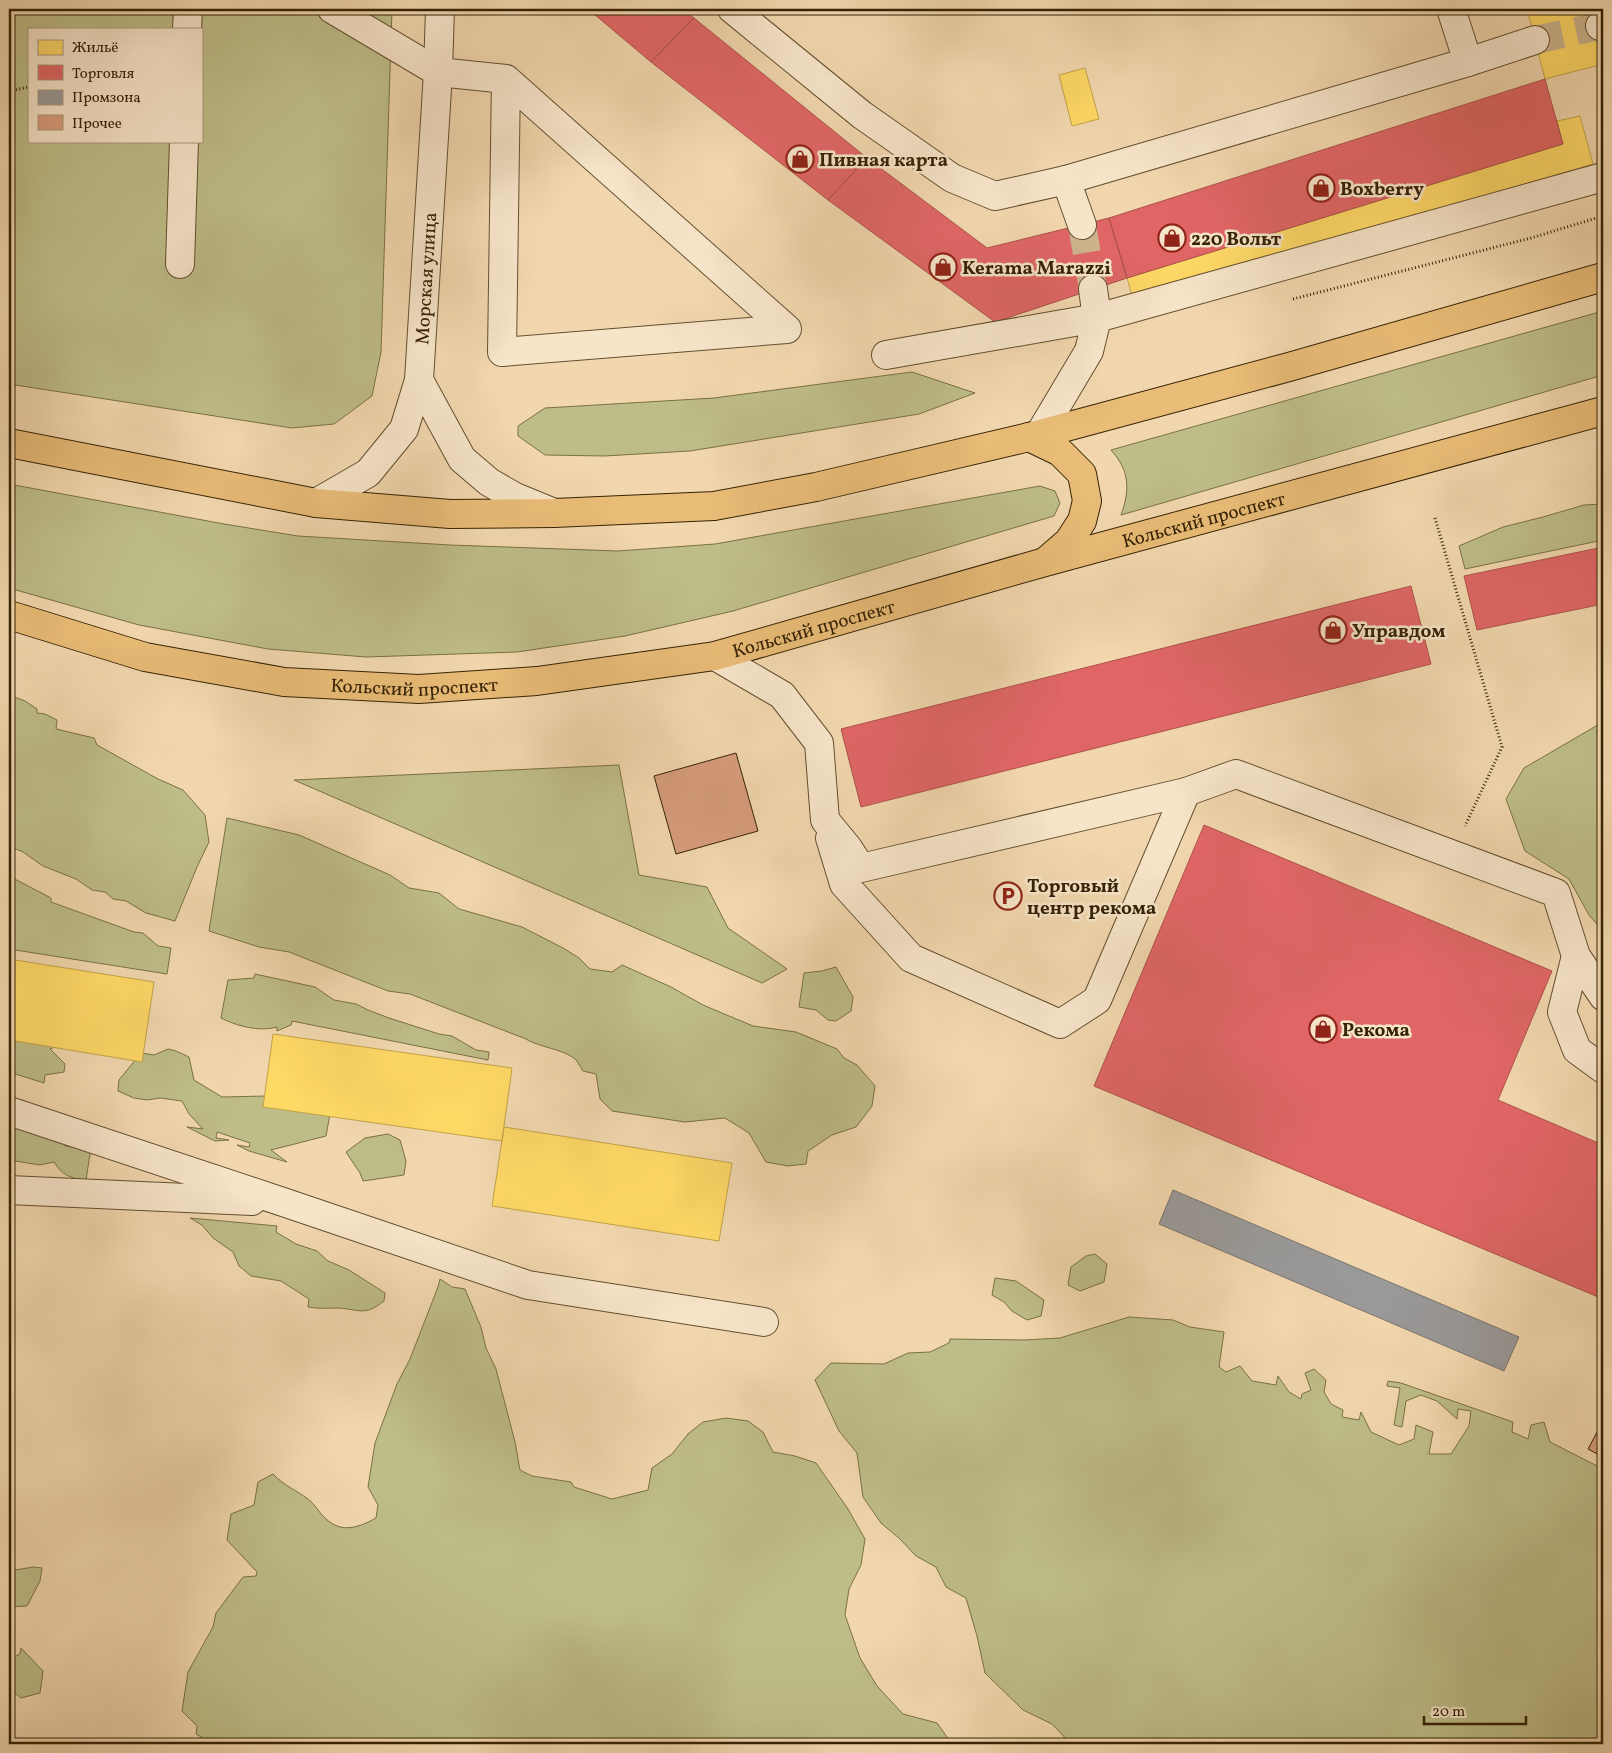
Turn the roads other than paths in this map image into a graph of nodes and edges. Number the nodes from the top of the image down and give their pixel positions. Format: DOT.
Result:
graph roads {
  1 [pos="188,9"];
  2 [pos="332,9"];
  3 [pos="440,9"];
  4 [pos="732,9"];
  5 [pos="1451,9"];
  6 [pos="187,28"];
  7 [pos="1535,40"];
  8 [pos="1468,62"];
  9 [pos="438,72"];
  10 [pos="506,79"];
  11 [pos="184,142"];
  12 [pos="1603,177"];
  13 [pos="1066,180"];
  14 [pos="1082,225"];
  15 [pos="180,264"];
  16 [pos="1603,277"];
  17 [pos="1093,289"];
  18 [pos="1097,318"];
  19 [pos="886,356"];
  20 [pos="419,380"];
  21 [pos="1603,411"];
  22 [pos="1034,436"];
  23 [pos="9,443"];
  24 [pos="316,503"];
  25 [pos="554,513"];
  26 [pos="1045,562"];
  27 [pos="9,615"];
  28 [pos="715,656"];
  29 [pos="1186,792"];
  30 [pos="824,820"];
  31 [pos="1576,956"];
  32 [pos="1603,996"];
  33 [pos="1603,1069"];
  34 [pos="9,1111"];
  35 [pos="9,1190"];
  36 [pos="286,1202"];
  37 [pos="764,1322"];
  1 -- 6 [label="street"];
  2 -- 9 [label="street"];
  3 -- 9 [label="street, Морская улица"];
  4 -- 13 [label="street"];
  5 -- 8 [label="street"];
  7 -- 8 [label="street"];
  8 -- 13 [label="street"];
  9 -- 10 [label="street"];
  9 -- 20 [label="street, Морская улица"];
  10 -- 10 [label="street"];
  11 -- 15 [label="street"];
  12 -- 18 [label="street"];
  13 -- 14 [label="street"];
  16 -- 22 [label="main road"];
  17 -- 18 [label="street"];
  18 -- 19 [label="street"];
  18 -- 22 [label="street"];
  20 -- 24 [label="street, Морская улица"];
  20 -- 25 [label="street"];
  21 -- 26 [label="main road, Кольский проспект"];
  22 -- 25 [label="main road"];
  22 -- 26 [label="main road"];
  23 -- 24 [label="main road"];
  24 -- 25 [label="main road"];
  26 -- 28 [label="main road, Кольский проспект"];
  27 -- 28 [label="main road, Кольский проспект"];
  28 -- 30 [label="street"];
  29 -- 30 [label="street"];
  29 -- 30 [label="street"];
  29 -- 31 [label="street"];
  31 -- 32 [label="street"];
  31 -- 33 [label="street"];
  34 -- 36 [label="street"];
  35 -- 36 [label="street"];
  36 -- 37 [label="street"];
}
